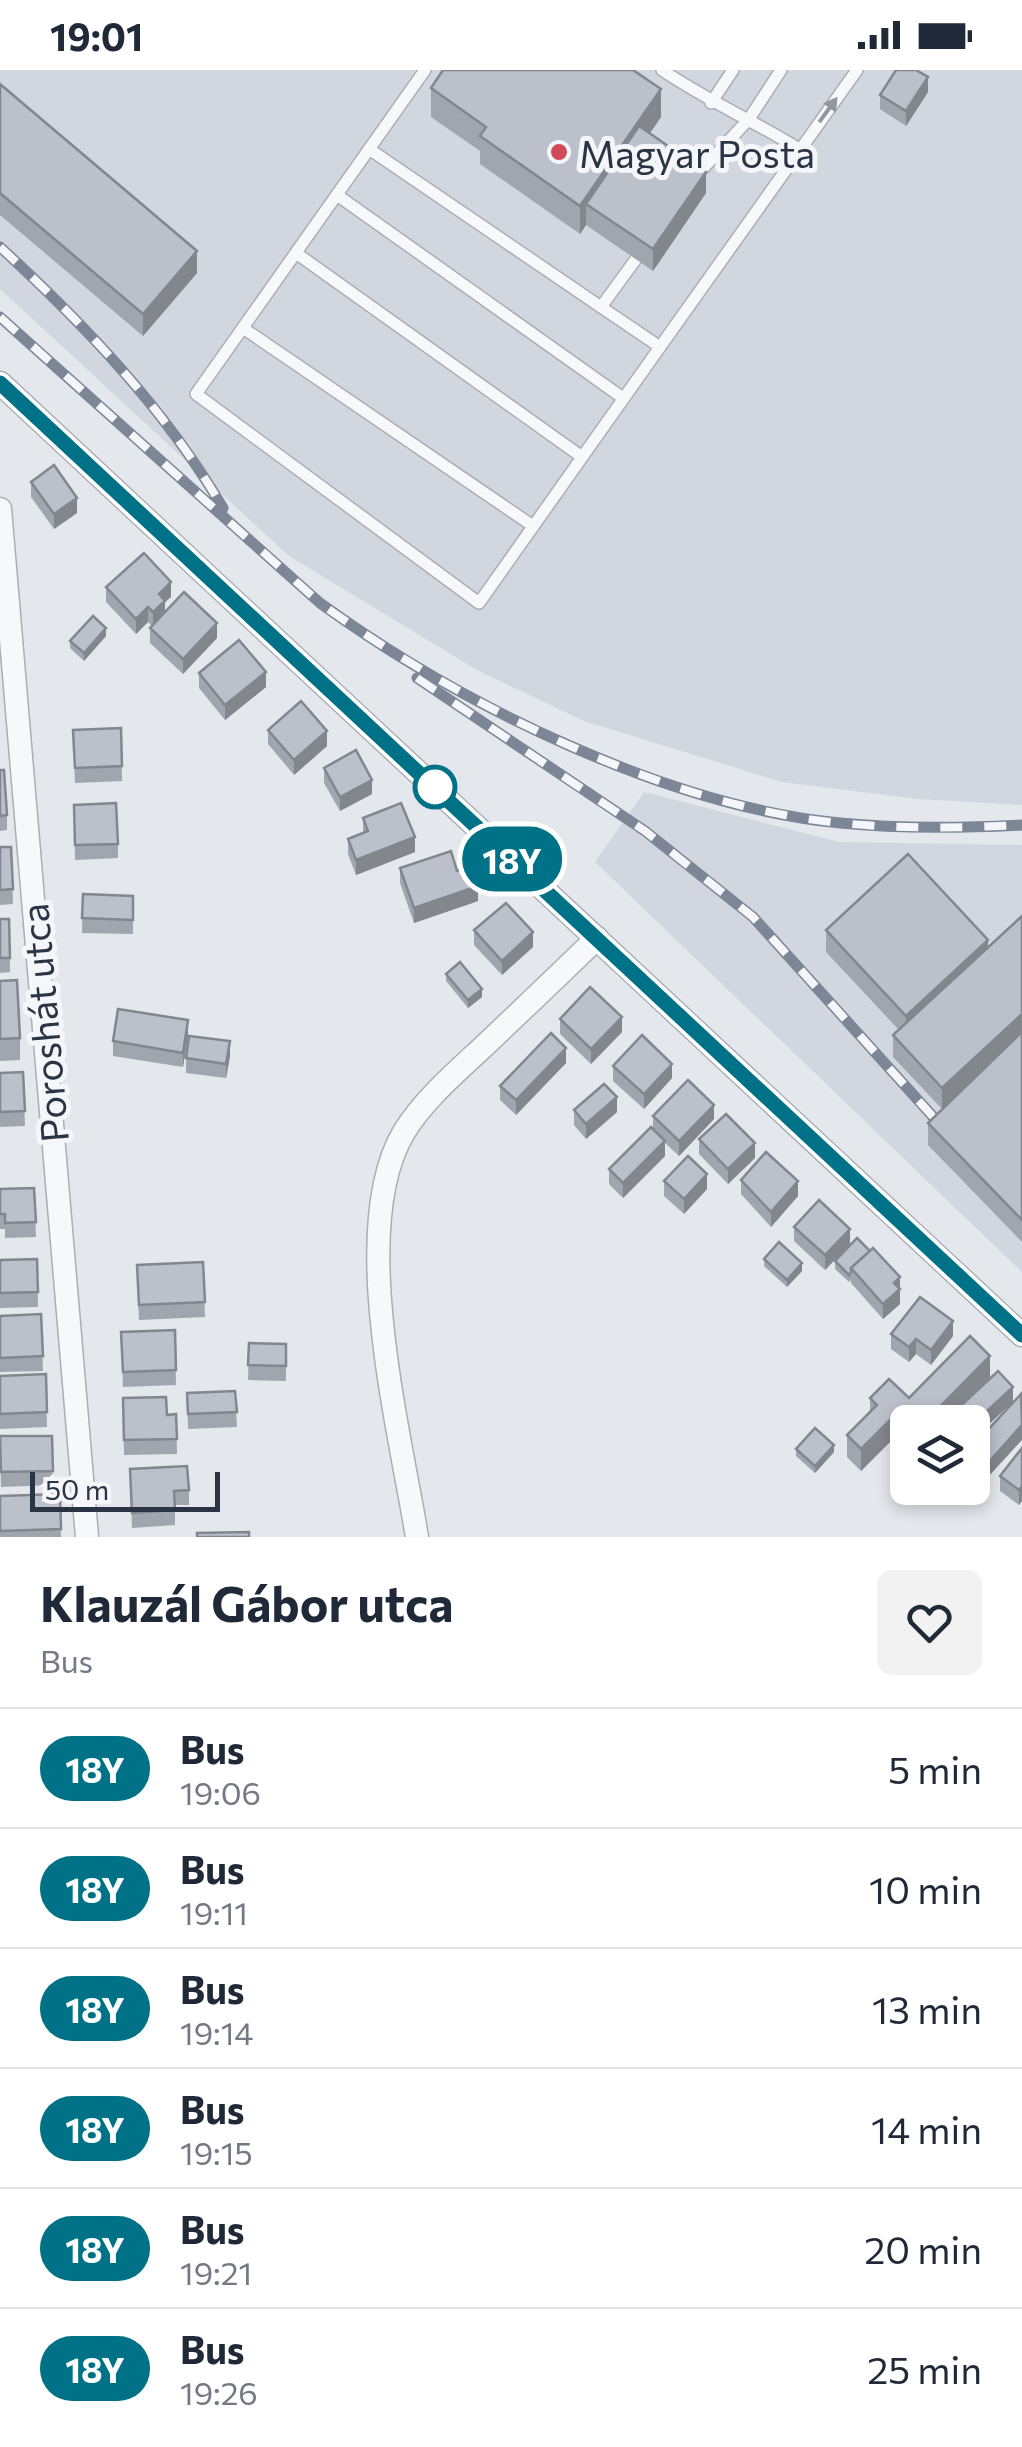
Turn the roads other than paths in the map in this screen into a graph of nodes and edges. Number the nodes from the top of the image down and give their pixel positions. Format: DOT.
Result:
graph roads {
  1 [pos="425,70"];
  2 [pos="662,70"];
  3 [pos="733,70"];
  4 [pos="781,70"];
  5 [pos="857,70"];
  6 [pos="711,103"];
  7 [pos="749,119"];
  8 [pos="369,149"];
  9 [pos="800,149"];
  10 [pos="690,182"];
  11 [pos="337,194"];
  12 [pos="296,252"];
  13 [pos="636,260"];
  14 [pos="601,307"];
  15 [pos="243,328"];
  16 [pos="660,347"];
  17 [pos="2,391"];
  18 [pos="623,398"];
  19 [pos="582,457"];
  20 [pos="0,508"];
  21 [pos="533,526"];
  22 [pos="597,938"];
  23 [pos="1022,1335"];
  24 [pos="87,1537"];
  25 [pos="416,1537"];
  1 -- 8 [label="lane"];
  2 -- 6 [label="lane"];
  3 -- 6 [label="lane"];
  4 -- 7 [label="lane"];
  9 -- 5 [label="lane, one-way"];
  6 -- 7 [label="lane"];
  7 -- 9 [label="lane"];
  7 -- 10 [label="lane"];
  8 -- 11 [label="lane"];
  8 -- 14 [label="lane"];
  9 -- 16 [label="lane"];
  11 -- 12 [label="lane"];
  11 -- 18 [label="lane"];
  12 -- 15 [label="lane"];
  12 -- 19 [label="lane"];
  13 -- 14 [label="lane"];
  14 -- 16 [label="lane"];
  15 -- 21 [label="lane"];
  15 -- 21 [label="lane"];
  16 -- 18 [label="lane"];
  17 -- 22 [label="street"];
  18 -- 19 [label="lane"];
  19 -- 21 [label="lane"];
  20 -- 24 [label="street, Poroshát utca"];
  22 -- 23 [label="street"];
  22 -- 25 [label="street"];
}
